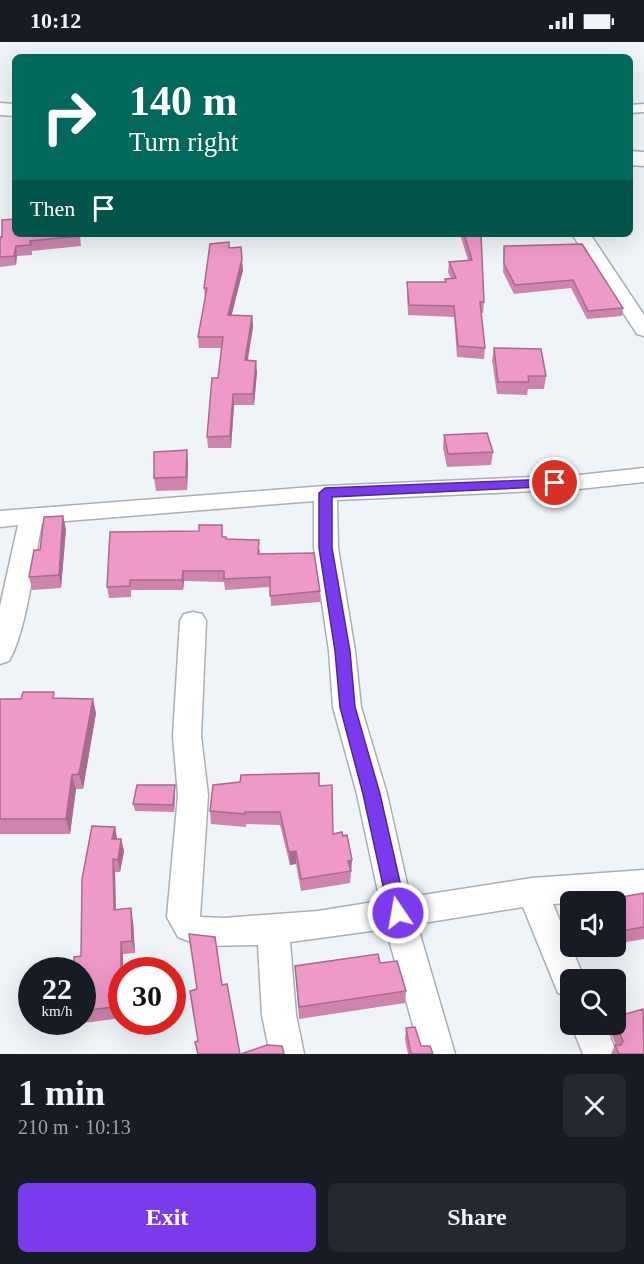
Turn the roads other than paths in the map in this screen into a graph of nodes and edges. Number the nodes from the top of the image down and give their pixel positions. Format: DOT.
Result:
graph roads {
  1 [pos="583,237"];
  2 [pos="644,330"];
  3 [pos="644,475"];
  4 [pos="325,493"];
  5 [pos="30,518"];
  6 [pos="0,519"];
  7 [pos="193,621"];
  8 [pos="0,654"];
  9 [pos="643,886"];
  10 [pos="532,892"];
  11 [pos="398,913"];
  12 [pos="273,929"];
  13 [pos="565,969"];
  14 [pos="592,1035"];
  15 [pos="287,1054"];
  16 [pos="438,1054"];
  17 [pos="600,1054"];
  1 -- 2 [label="street"];
  3 -- 4 [label="street"];
  4 -- 5 [label="street"];
  4 -- 11 [label="street"];
  5 -- 6 [label="street"];
  5 -- 8 [label="street"];
  7 -- 12 [label="street"];
  9 -- 10 [label="street"];
  10 -- 11 [label="street"];
  10 -- 13 [label="street"];
  11 -- 12 [label="street"];
  11 -- 16 [label="street"];
  12 -- 15 [label="street"];
  14 -- 17 [label="street"];
}
